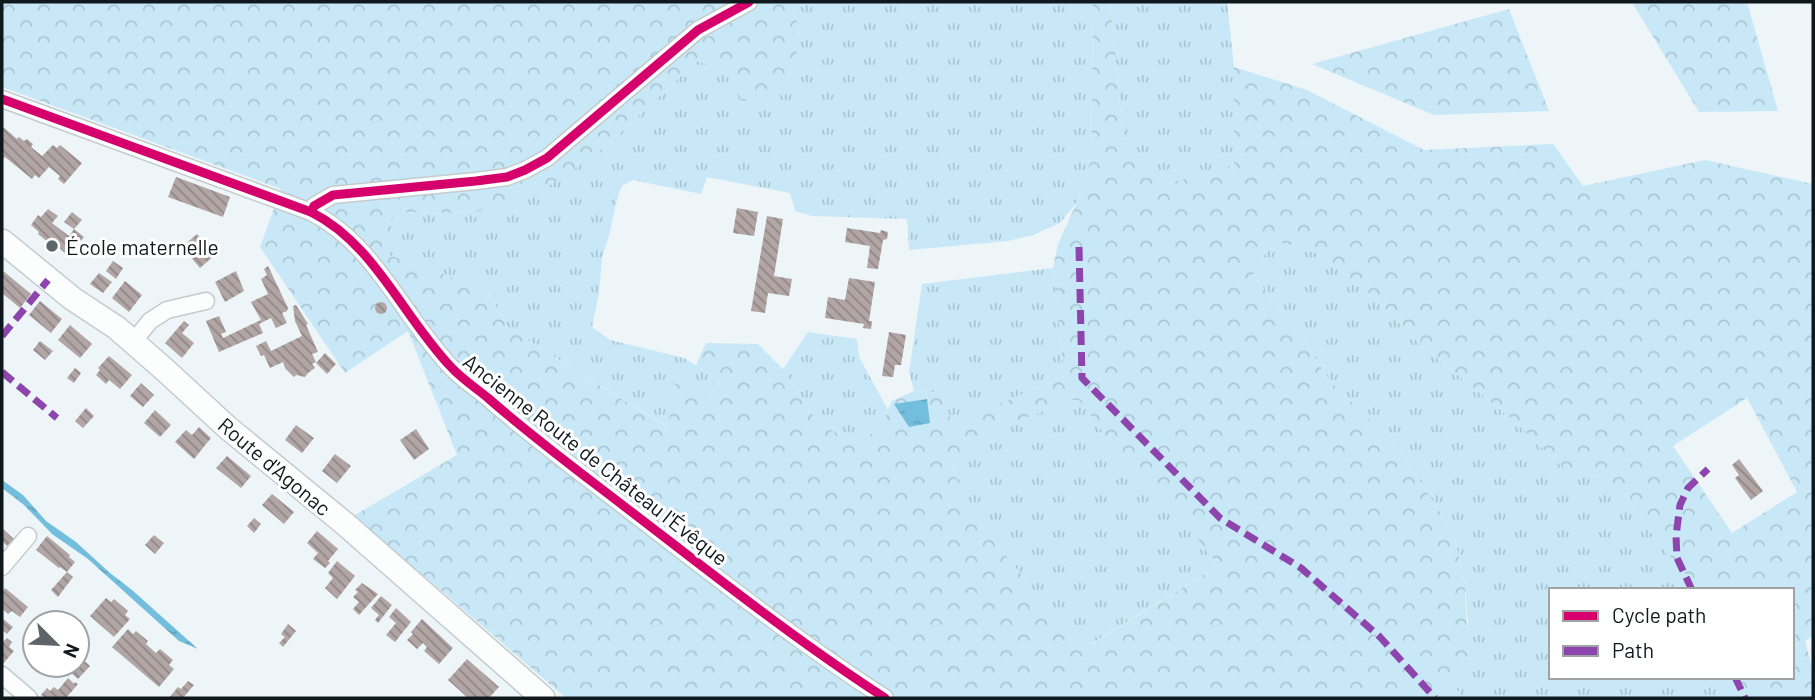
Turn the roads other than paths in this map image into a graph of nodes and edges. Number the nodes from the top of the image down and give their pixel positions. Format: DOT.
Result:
graph roads {
  1 [pos="749,2"];
  2 [pos="2,99"];
  3 [pos="311,212"];
  4 [pos="2,241"];
  5 [pos="206,301"];
  6 [pos="133,342"];
  7 [pos="28,536"];
  8 [pos="2,567"];
  9 [pos="2,675"];
  10 [pos="29,698"];
  11 [pos="543,698"];
  12 [pos="885,698"];
  1 -- 3 [label="street"];
  2 -- 3 [label="street, Ancienne Route de Château l'Évêque"];
  3 -- 12 [label="street, Ancienne Route de Château l'Évêque"];
  4 -- 6 [label="main road, Route d'Agonac"];
  5 -- 6 [label="street"];
  6 -- 11 [label="main road, Route d'Agonac"];
  7 -- 8 [label="street"];
  9 -- 10 [label="street"];
}
